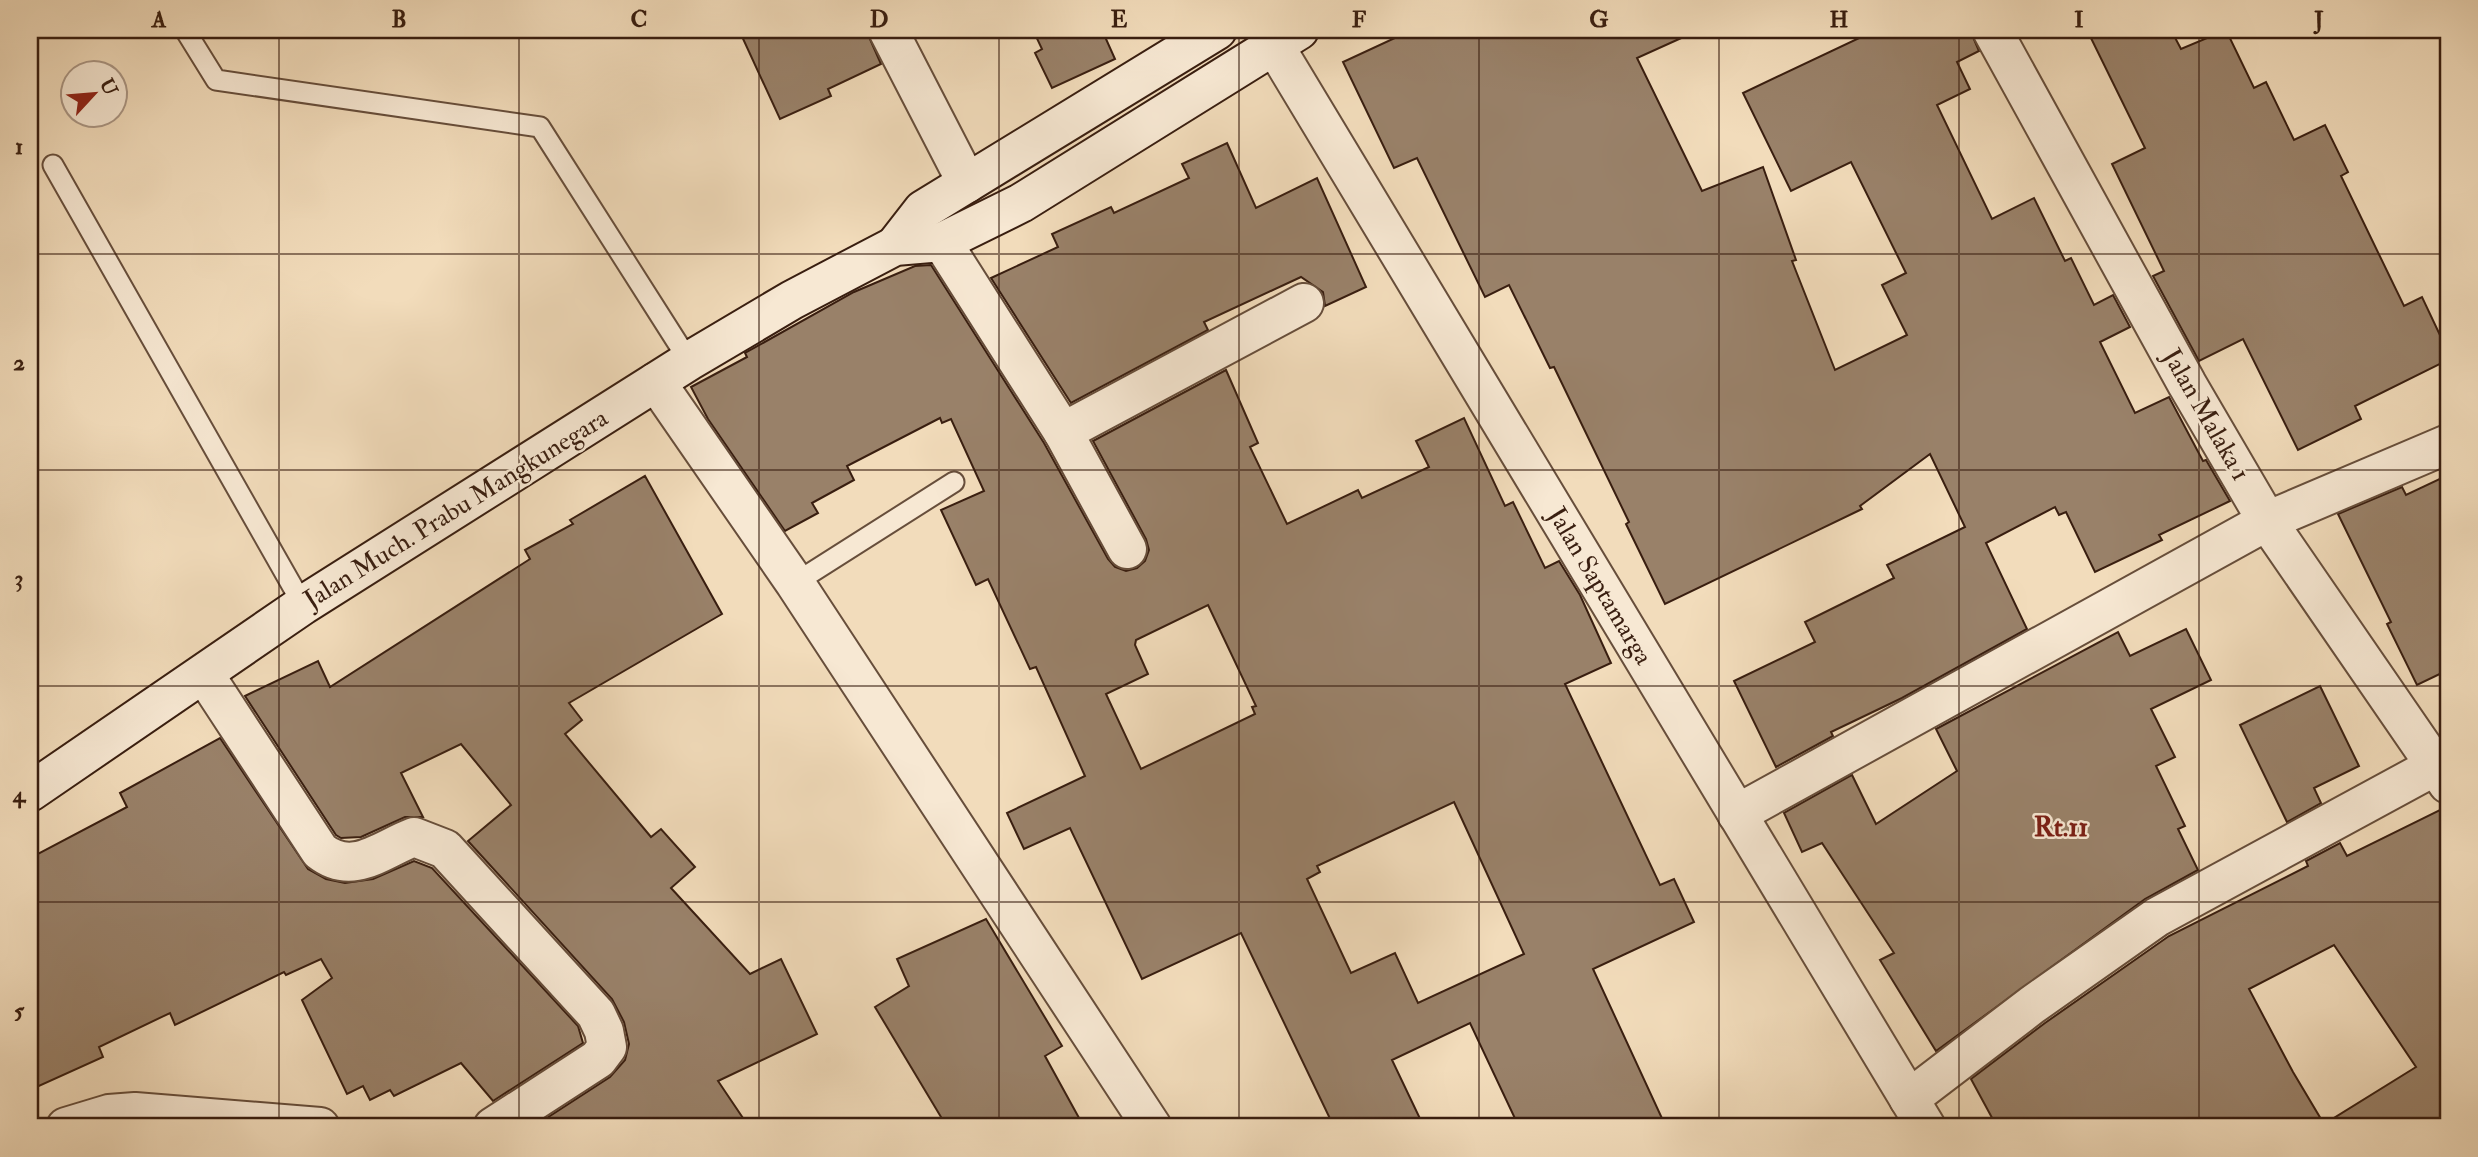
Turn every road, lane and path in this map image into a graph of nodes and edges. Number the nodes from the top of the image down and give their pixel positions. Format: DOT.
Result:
graph roads {
  1 [pos="185,30"];
  2 [pos="888,30"];
  3 [pos="1217,30"];
  4 [pos="1992,30"];
  5 [pos="1286,37"];
  6 [pos="53,165"];
  7 [pos="967,183"];
  8 [pos="942,242"];
  9 [pos="895,246"];
  10 [pos="1304,303"];
  11 [pos="689,361"];
  12 [pos="656,382"];
  13 [pos="1063,432"];
  14 [pos="2448,444"];
  15 [pos="954,482"];
  16 [pos="2267,521"];
  17 [pos="1127,549"];
  18 [pos="795,583"];
  19 [pos="303,605"];
  20 [pos="204,674"];
  21 [pos="2442,770"];
  22 [pos="30,792"];
  23 [pos="1737,814"];
  24 [pos="1918,1113"];
  25 [pos="66,1127"];
  26 [pos="320,1127"];
  27 [pos="493,1127"];
  28 [pos="1152,1127"];
  1 -- 11 [label="lane"];
  2 -- 7 [label="street"];
  3 -- 7 [label="street, Jalan Much. Prabu Mangkunegara"];
  4 -- 16 [label="street, Jalan Malaka 1"];
  5 -- 8 [label="street, Jalan Much. Prabu Mangkunegara"];
  5 -- 23 [label="street, Jalan Saptamarga"];
  6 -- 19 [label="lane"];
  7 -- 9 [label="street, Jalan Much. Prabu Mangkunegara"];
  8 -- 9 [label="street, Jalan Much. Prabu Mangkunegara"];
  8 -- 13 [label="street"];
  9 -- 11 [label="street, Jalan Much. Prabu Mangkunegara"];
  10 -- 13 [label="street"];
  11 -- 12 [label="street, Jalan Much. Prabu Mangkunegara"];
  12 -- 18 [label="street"];
  12 -- 19 [label="street, Jalan Much. Prabu Mangkunegara"];
  13 -- 17 [label="street"];
  14 -- 16 [label="street"];
  15 -- 18 [label="lane"];
  16 -- 21 [label="street, Jalan Malaka 1"];
  16 -- 23 [label="street"];
  18 -- 28 [label="street"];
  19 -- 20 [label="street, Jalan Much. Prabu Mangkunegara"];
  20 -- 22 [label="street, Jalan Much. Prabu Mangkunegara"];
  20 -- 27 [label="street"];
  21 -- 24 [label="street"];
  23 -- 24 [label="street, Jalan Saptamarga"];
  25 -- 26 [label="street"];
}
